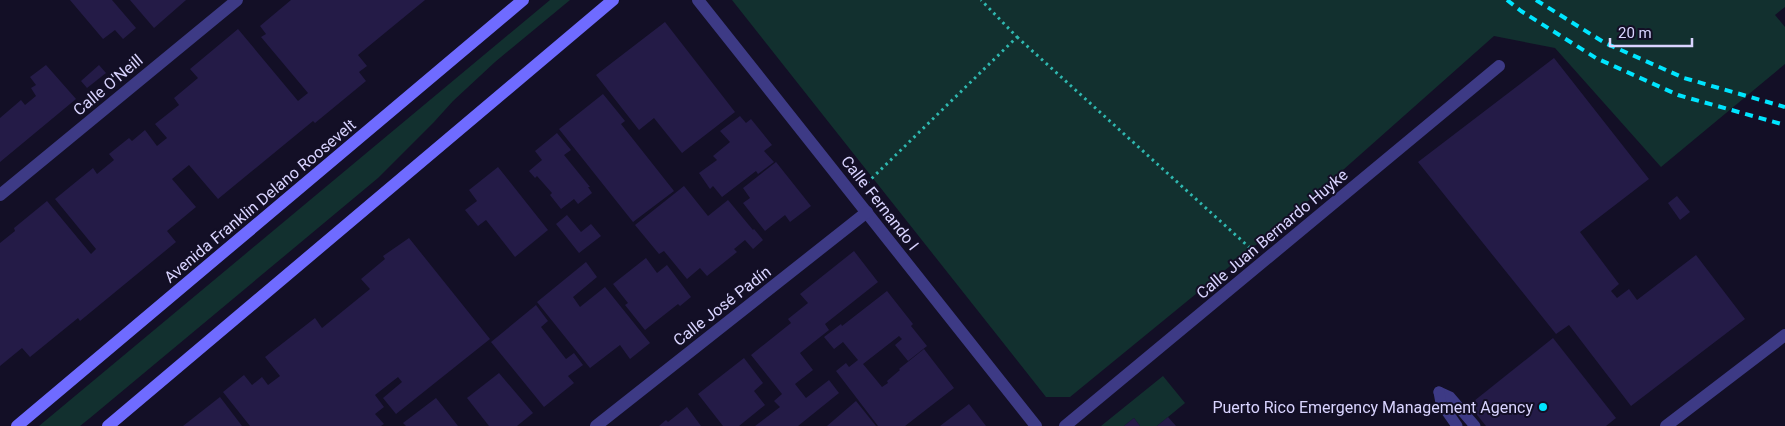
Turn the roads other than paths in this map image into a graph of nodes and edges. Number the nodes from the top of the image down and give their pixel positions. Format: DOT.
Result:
graph roads {
  1 [pos="237,0"];
  2 [pos="523,0"];
  3 [pos="613,0"];
  4 [pos="698,0"];
  5 [pos="1499,66"];
  6 [pos="0,195"];
  7 [pos="867,212"];
  8 [pos="1785,335"];
  9 [pos="18,426"];
  10 [pos="108,426"];
  11 [pos="596,426"];
  12 [pos="1036,426"];
  13 [pos="1064,426"];
  14 [pos="1457,426"];
  15 [pos="1475,426"];
  16 [pos="1666,426"];
  1 -- 6 [label="street, Calle O'Neill"];
  2 -- 9 [label="main road, Avenida Franklin Delano Roosevelt"];
  3 -- 10 [label="main road"];
  4 -- 7 [label="street, Calle Fernando I"];
  5 -- 13 [label="street, Calle Juan Bernardo Huyke"];
  7 -- 11 [label="street, Calle José Padín"];
  7 -- 12 [label="street, Calle Fernando I"];
  8 -- 16 [label="street"];
  14 -- 15 [label="lane"];
}
